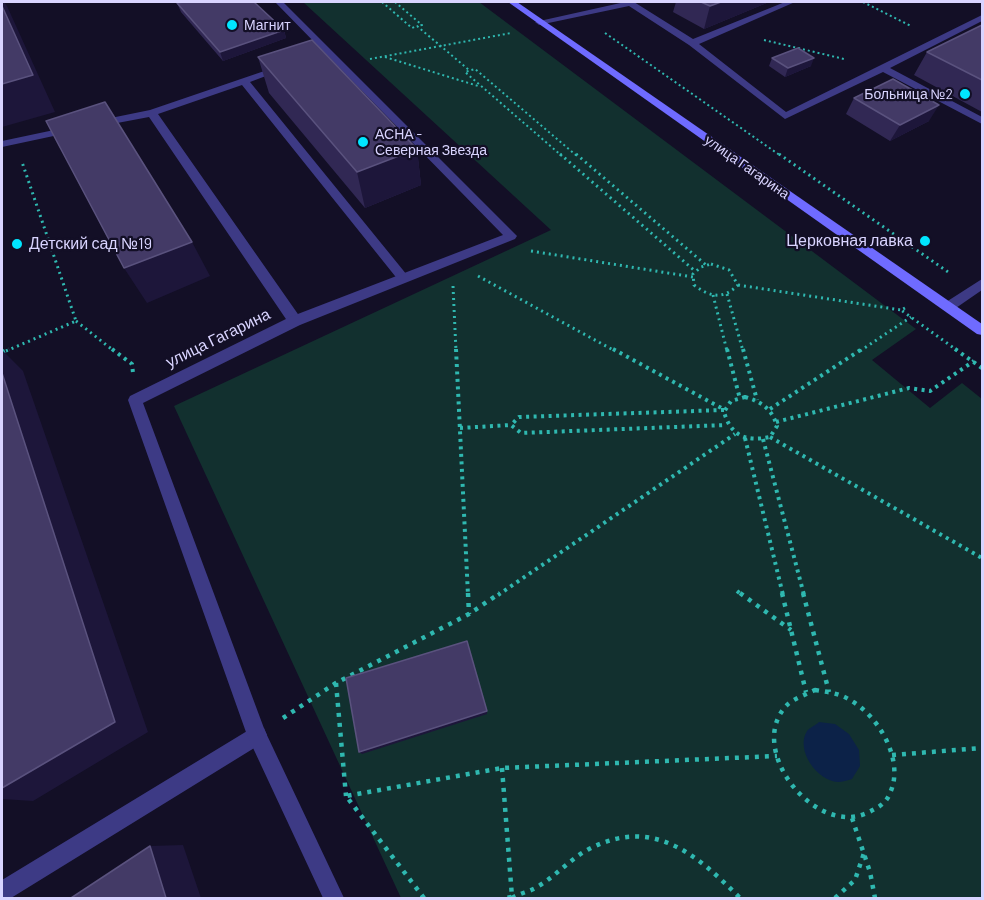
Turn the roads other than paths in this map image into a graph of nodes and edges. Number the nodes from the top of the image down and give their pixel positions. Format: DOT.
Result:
graph roads {
  1 [pos="279,2"];
  2 [pos="512,2"];
  3 [pos="630,2"];
  4 [pos="791,2"];
  5 [pos="982,18"];
  6 [pos="539,22"];
  7 [pos="692,43"];
  8 [pos="297,63"];
  9 [pos="883,68"];
  10 [pos="244,81"];
  11 [pos="152,113"];
  12 [pos="982,121"];
  13 [pos="982,126"];
  14 [pos="982,132"];
  15 [pos="2,144"];
  16 [pos="403,278"];
  17 [pos="982,284"];
  18 [pos="948,307"];
  19 [pos="295,321"];
  20 [pos="982,330"];
  21 [pos="257,735"];
  22 [pos="2,892"];
  23 [pos="333,898"];
  1 -- 16 [label="street, улица Гагарина"];
  2 -- 6 [label="main road, улица Гагарина"];
  3 -- 6 [label="street"];
  3 -- 7 [label="street"];
  4 -- 7 [label="street"];
  5 -- 9 [label="street"];
  6 -- 18 [label="main road, улица Гагарина"];
  7 -- 9 [label="street"];
  8 -- 10 [label="street"];
  9 -- 12 [label="street"];
  10 -- 11 [label="street"];
  10 -- 16 [label="street"];
  11 -- 15 [label="street"];
  11 -- 19 [label="street"];
  13 -- 14 [label="street"];
  16 -- 19 [label="street, улица Гагарина"];
  17 -- 18 [label="street"];
  18 -- 20 [label="main road, улица Гагарина"];
  19 -- 21 [label="street, улица Гагарина"];
  21 -- 22 [label="street"];
  21 -- 23 [label="street"];
}
